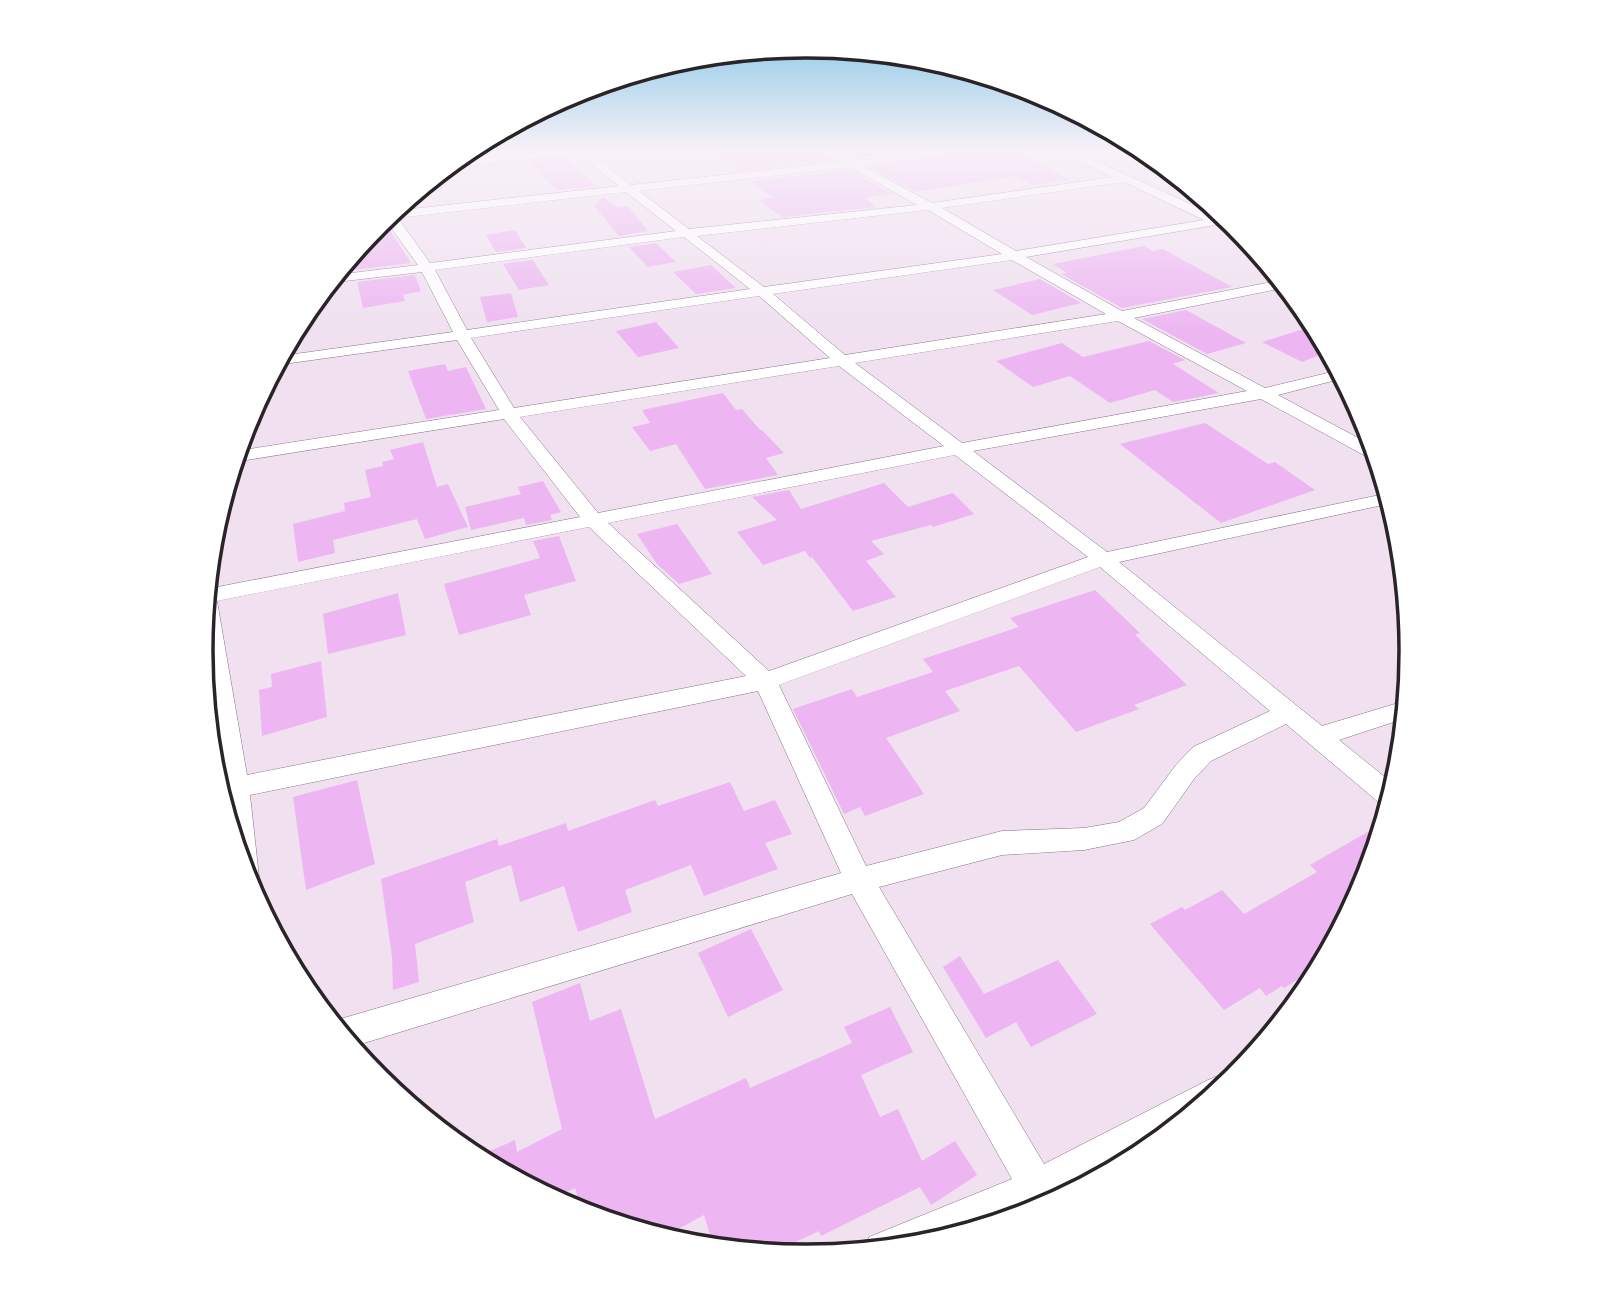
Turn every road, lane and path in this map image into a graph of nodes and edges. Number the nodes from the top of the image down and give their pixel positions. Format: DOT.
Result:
graph roads {
  1 [pos="660,213"];
  2 [pos="874,213"];
  3 [pos="939,213"];
  4 [pos="1215,222"];
  5 [pos="395,224"];
  6 [pos="688,233"];
  7 [pos="1012,257"];
  8 [pos="428,268"];
  9 [pos="344,279"];
  10 [pos="1275,286"];
  11 [pos="763,293"];
  12 [pos="1121,316"];
  13 [pos="462,335"];
  14 [pos="290,359"];
  15 [pos="843,361"];
  16 [pos="1332,376"];
  17 [pos="1265,393"];
  18 [pos="510,415"];
  19 [pos="1364,448"];
  20 [pos="957,449"];
  21 [pos="246,455"];
  22 [pos="1380,500"];
  23 [pos="592,519"];
  24 [pos="1103,559"];
  25 [pos="216,594"];
  26 [pos="213,663"];
  27 [pos="765,681"];
  28 [pos="1397,712"];
  29 [pos="1288,713"];
  30 [pos="1317,737"];
  31 [pos="225,772"];
  32 [pos="229,789"];
  33 [pos="1383,791"];
  34 [pos="859,880"];
  35 [pos="350,1031"];
  36 [pos="1170,1121"];
  37 [pos="1042,1196"];
  38 [pos="947,1228"];
  1 -- 6 [label="street"];
  2 -- 6 [label="street"];
  3 -- 7 [label="street"];
  4 -- 7 [label="street"];
  5 -- 8 [label="street"];
  6 -- 8 [label="street"];
  6 -- 11 [label="street"];
  7 -- 11 [label="street"];
  7 -- 12 [label="street"];
  8 -- 9 [label="street"];
  8 -- 13 [label="street"];
  10 -- 12 [label="street"];
  11 -- 13 [label="street"];
  11 -- 15 [label="street"];
  12 -- 15 [label="street"];
  12 -- 17 [label="street"];
  13 -- 14 [label="street"];
  13 -- 18 [label="street"];
  15 -- 18 [label="street"];
  15 -- 20 [label="street"];
  16 -- 17 [label="street"];
  17 -- 19 [label="street"];
  17 -- 20 [label="street"];
  18 -- 21 [label="street"];
  18 -- 23 [label="street"];
  20 -- 23 [label="street"];
  20 -- 24 [label="street"];
  22 -- 24 [label="street"];
  23 -- 25 [label="street"];
  23 -- 27 [label="street"];
  24 -- 27 [label="street"];
  24 -- 29 [label="street"];
  26 -- 31 [label="street"];
  27 -- 32 [label="street"];
  27 -- 34 [label="street"];
  28 -- 30 [label="street"];
  29 -- 30 [label="street"];
  29 -- 34 [label="street"];
  30 -- 33 [label="street"];
  34 -- 35 [label="street"];
  34 -- 37 [label="street"];
  36 -- 37 [label="street"];
  37 -- 38 [label="street"];
}
